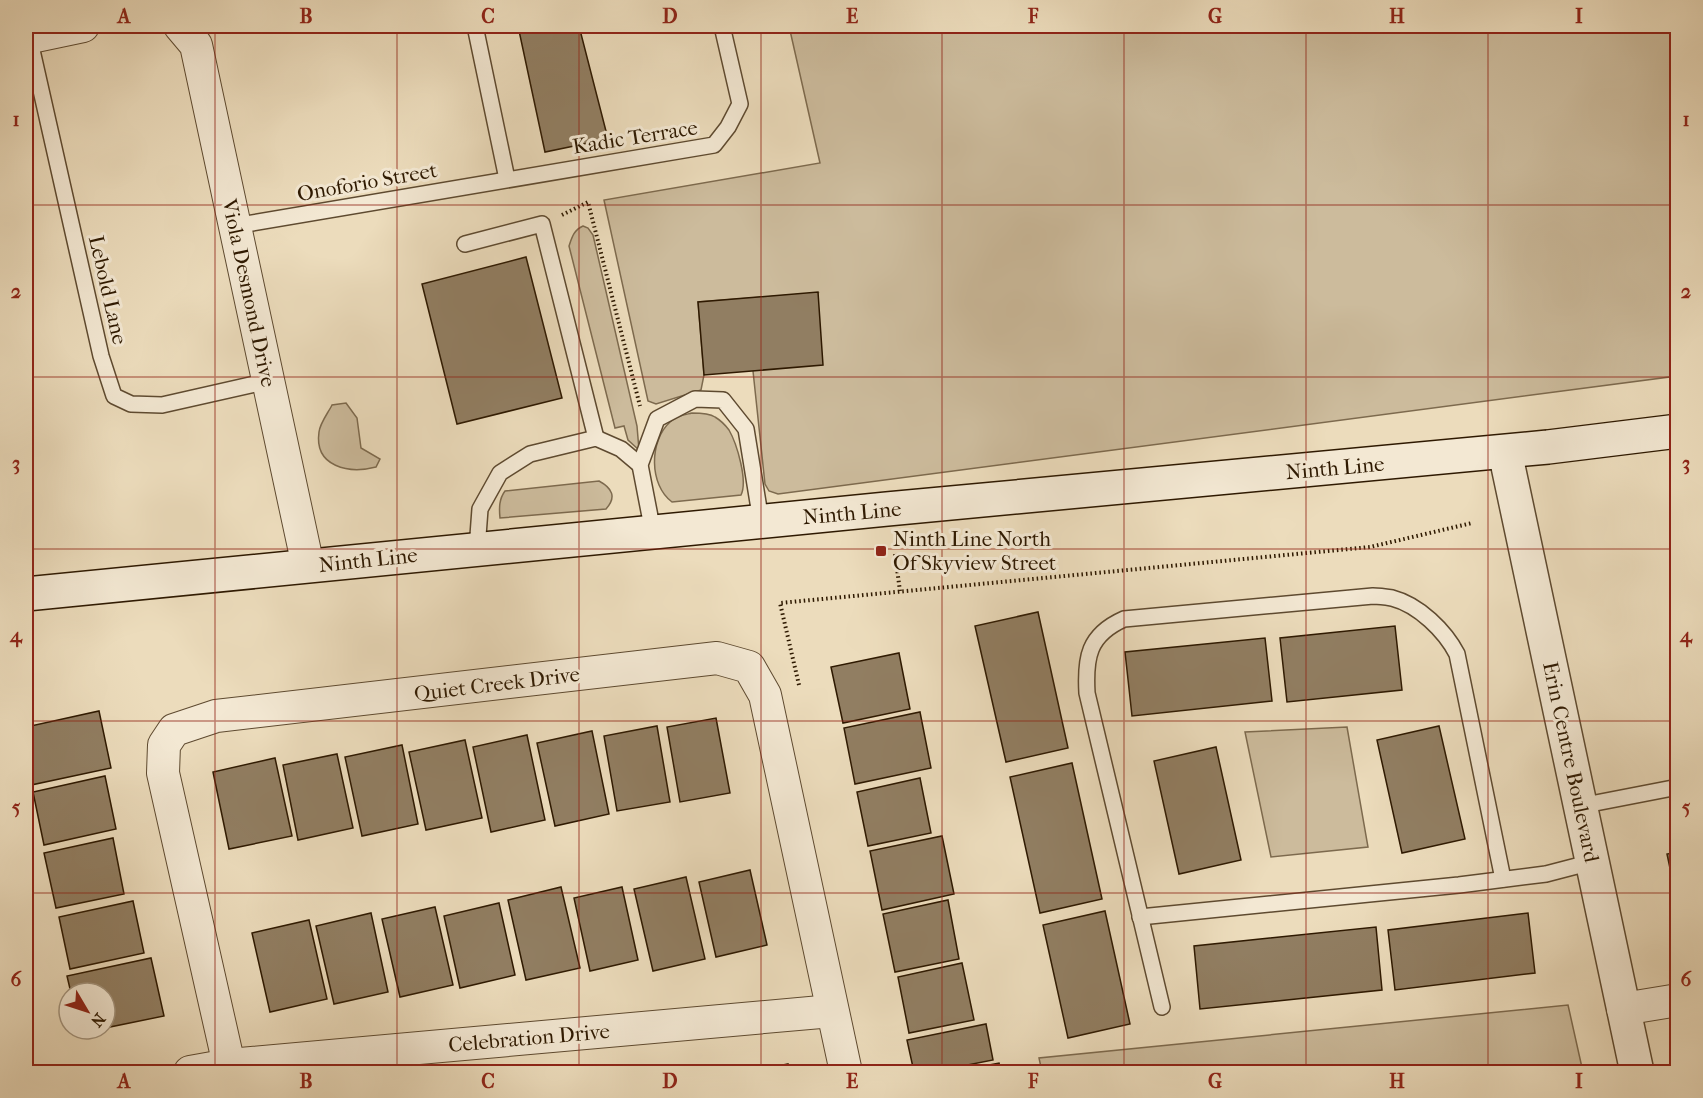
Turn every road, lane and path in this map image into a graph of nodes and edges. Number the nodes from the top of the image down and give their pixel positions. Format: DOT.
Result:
graph roads {
  1 [pos="83,26"];
  2 [pos="180,26"];
  3 [pos="475,26"];
  4 [pos="722,26"];
  5 [pos="27,38"];
  6 [pos="507,179"];
  7 [pos="542,224"];
  8 [pos="234,226"];
  9 [pos="465,243"];
  10 [pos="268,381"];
  11 [pos="657,419"];
  12 [pos="1677,431"];
  13 [pos="596,438"];
  14 [pos="1505,452"];
  15 [pos="640,465"];
  16 [pos="761,521"];
  17 [pos="1472,523"];
  18 [pos="653,532"];
  19 [pos="477,549"];
  20 [pos="895,554"];
  21 [pos="308,566"];
  22 [pos="900,591"];
  23 [pos="26,594"];
  24 [pos="799,686"];
  25 [pos="1677,787"];
  26 [pos="1580,806"];
  27 [pos="1592,862"];
  28 [pos="1503,879"];
  29 [pos="1140,917"];
  30 [pos="1677,1000"];
  31 [pos="1162,1007"];
  32 [pos="1623,1010"];
  33 [pos="832,1011"];
  34 [pos="229,1065"];
  35 [pos="190,1072"];
  36 [pos="846,1072"];
  37 [pos="1637,1072"];
  1 -- 5 [label="street"];
  2 -- 8 [label="street, Viola Desmond Drive"];
  3 -- 6 [label="lane"];
  4 -- 6 [label="lane, Kadic Terrace"];
  5 -- 10 [label="lane, Lebold Lane"];
  6 -- 8 [label="lane, Onoforio Street"];
  7 -- 9 [label="lane"];
  7 -- 11 [label="path"];
  7 -- 13 [label="lane"];
  8 -- 10 [label="street, Viola Desmond Drive"];
  10 -- 21 [label="street, Viola Desmond Drive"];
  11 -- 15 [label="lane"];
  11 -- 16 [label="lane"];
  12 -- 14 [label="main road, Ninth Line"];
  13 -- 15 [label="lane"];
  13 -- 19 [label="lane"];
  14 -- 16 [label="main road, Ninth Line"];
  14 -- 26 [label="main road, Erin Centre Boulevard"];
  15 -- 18 [label="lane"];
  16 -- 18 [label="main road, Ninth Line"];
  17 -- 22 [label="path"];
  18 -- 19 [label="main road, Ninth Line"];
  19 -- 21 [label="main road, Ninth Line"];
  20 -- 22 [label="path"];
  21 -- 23 [label="main road, Ninth Line"];
  22 -- 24 [label="path"];
  25 -- 26 [label="lane"];
  26 -- 27 [label="main road, Erin Centre Boulevard"];
  27 -- 28 [label="lane"];
  27 -- 32 [label="main road, Erin Centre Boulevard"];
  28 -- 29 [label="lane"];
  28 -- 29 [label="lane"];
  29 -- 31 [label="lane"];
  30 -- 32 [label="street"];
  32 -- 37 [label="main road, Erin Centre Boulevard"];
  33 -- 34 [label="street, Celebration Drive"];
  33 -- 34 [label="street, Quiet Creek Drive"];
  33 -- 36 [label="street, Quiet Creek Drive"];
  34 -- 35 [label="street, Celebration Drive"];
}
